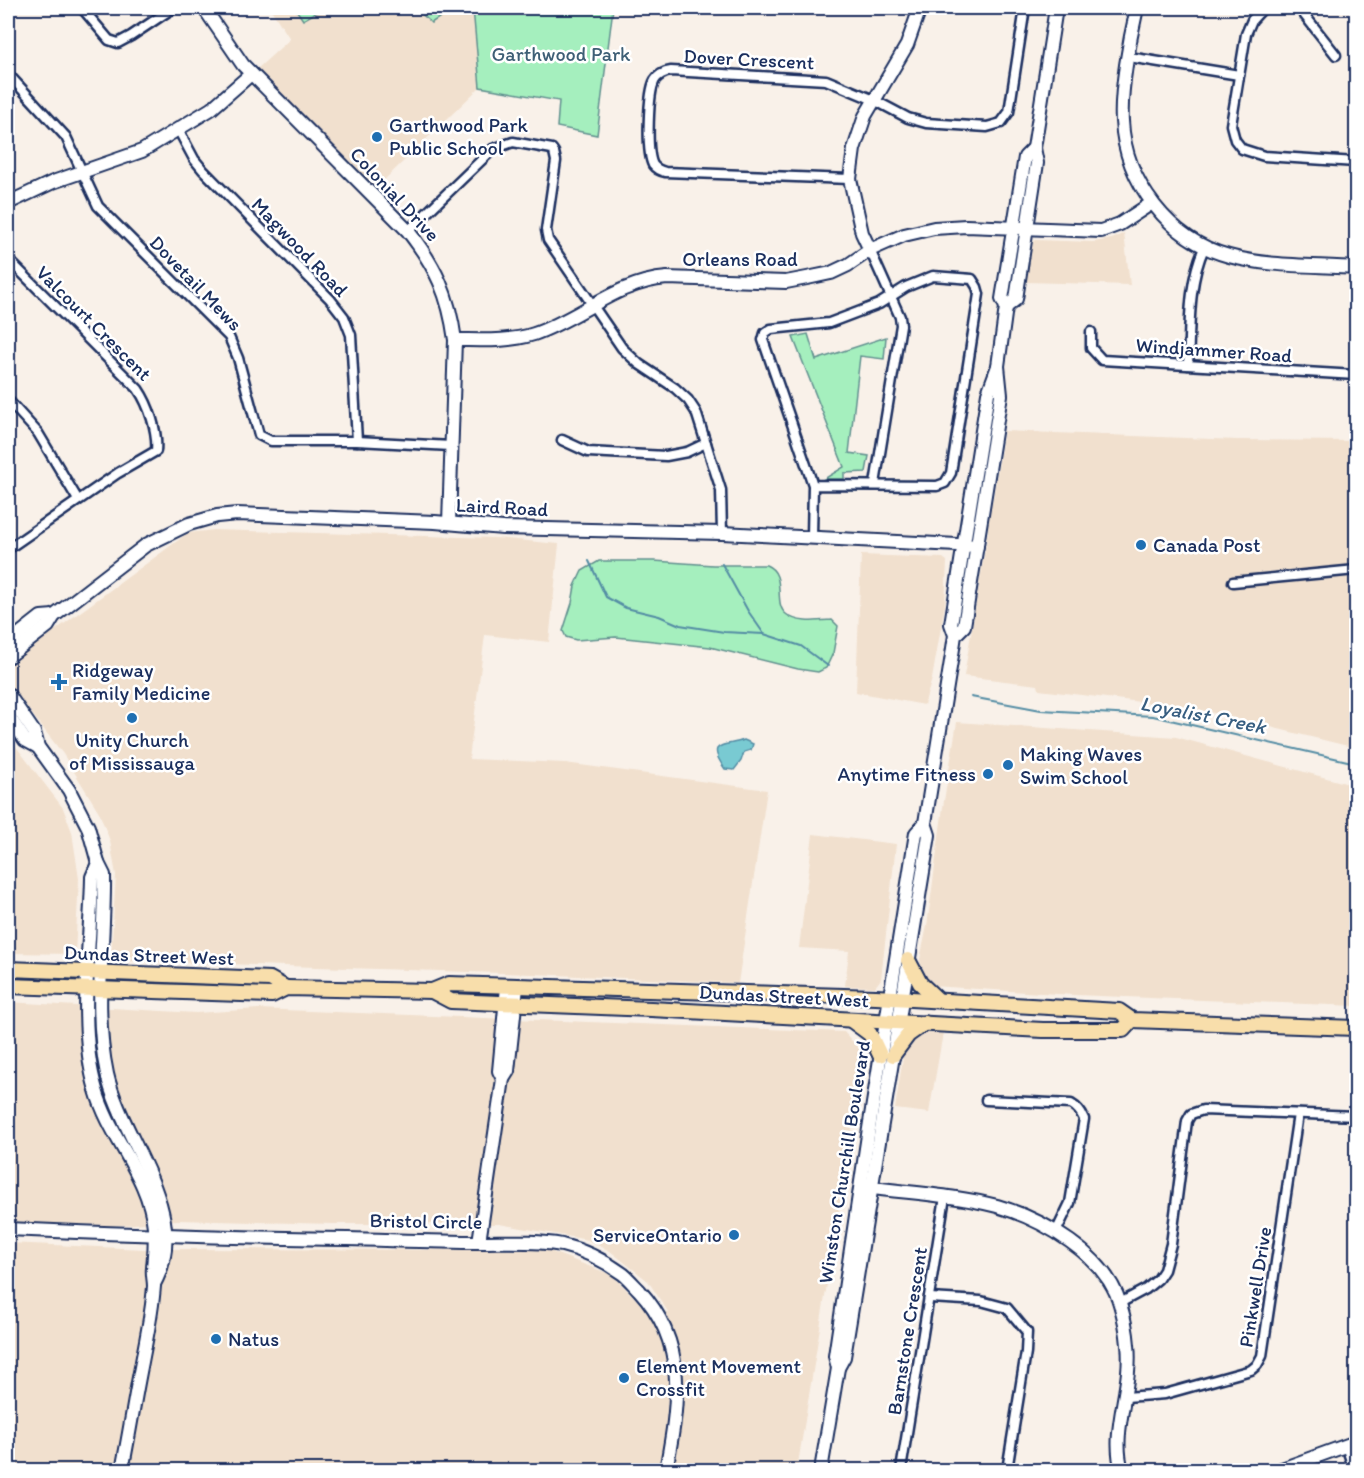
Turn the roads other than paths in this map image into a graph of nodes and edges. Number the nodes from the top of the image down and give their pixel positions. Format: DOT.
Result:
graph roads {
  1 [pos="82,8"];
  2 [pos="173,8"];
  3 [pos="204,8"];
  4 [pos="920,8"];
  5 [pos="1025,8"];
  6 [pos="1056,8"];
  7 [pos="1137,8"];
  8 [pos="1263,8"];
  9 [pos="1299,8"];
  10 [pos="1336,55"];
  11 [pos="1129,57"];
  12 [pos="8,74"];
  13 [pos="252,74"];
  14 [pos="1239,75"];
  15 [pos="874,100"];
  16 [pos="178,129"];
  17 [pos="1034,148"];
  18 [pos="1356,162"];
  19 [pos="82,172"];
  20 [pos="850,178"];
  21 [pos="8,203"];
  22 [pos="1152,203"];
  23 [pos="1013,228"];
  24 [pos="1027,229"];
  25 [pos="408,231"];
  26 [pos="1204,248"];
  27 [pos="870,250"];
  28 [pos="8,259"];
  29 [pos="1356,268"];
  30 [pos="890,297"];
  31 [pos="592,306"];
  32 [pos="1006,307"];
  33 [pos="1091,332"];
  34 [pos="455,340"];
  35 [pos="1188,365"];
  36 [pos="1356,375"];
  37 [pos="8,400"];
  38 [pos="562,440"];
  39 [pos="357,441"];
  40 [pos="706,443"];
  41 [pos="451,446"];
  42 [pos="875,484"];
  43 [pos="813,485"];
  44 [pos="78,500"];
  45 [pos="449,524"];
  46 [pos="722,533"];
  47 [pos="812,537"];
  48 [pos="970,545"];
  49 [pos="8,549"];
  50 [pos="1356,570"];
  51 [pos="1233,582"];
  52 [pos="54,616"];
  53 [pos="8,643"];
  54 [pos="8,657"];
  55 [pos="8,694"];
  56 [pos="8,715"];
  57 [pos="38,747"];
  58 [pos="925,823"];
  59 [pos="908,960"];
  60 [pos="8,969"];
  61 [pos="94,980"];
  62 [pos="8,986"];
  63 [pos="512,987"];
  64 [pos="432,991"];
  65 [pos="896,998"];
  66 [pos="938,1000"];
  67 [pos="510,1004"];
  68 [pos="849,1019"];
  69 [pos="1132,1020"];
  70 [pos="892,1021"];
  71 [pos="925,1023"];
  72 [pos="1356,1029"];
  73 [pos="887,1055"];
  74 [pos="986,1100"];
  75 [pos="1298,1114"];
  76 [pos="1356,1116"];
  77 [pos="866,1187"];
  78 [pos="945,1197"];
  79 [pos="8,1229"];
  80 [pos="1056,1232"];
  81 [pos="160,1234"];
  82 [pos="479,1242"];
  83 [pos="930,1298"];
  84 [pos="1120,1303"];
  85 [pos="1126,1397"];
  86 [pos="1351,1444"];
  87 [pos="122,1470"];
  88 [pos="666,1470"];
  89 [pos="821,1470"];
  90 [pos="901,1470"];
  91 [pos="1007,1470"];
  92 [pos="1122,1470"];
  93 [pos="1280,1470"];
  94 [pos="1354,1470"];
  1 -- 2 [label="street"];
  3 -- 13 [label="street, Colonial Drive"];
  4 -- 15 [label="street"];
  5 -- 15 [label="street"];
  6 -- 17 [label="street, Winston Churchill Boulevard"];
  7 -- 11 [label="street"];
  8 -- 14 [label="street"];
  9 -- 10 [label="street"];
  11 -- 14 [label="street"];
  11 -- 22 [label="street"];
  12 -- 19 [label="street, Dovetail Mews"];
  13 -- 16 [label="street"];
  13 -- 25 [label="street, Colonial Drive"];
  14 -- 18 [label="street"];
  15 -- 20 [label="street"];
  15 -- 20 [label="street, Dover Crescent"];
  16 -- 19 [label="street"];
  16 -- 39 [label="street, Magwood Road"];
  17 -- 23 [label="street, Winston Churchill Boulevard"];
  17 -- 24 [label="street, Winston Churchill Boulevard"];
  19 -- 21 [label="street"];
  19 -- 39 [label="street, Dovetail Mews"];
  20 -- 27 [label="street"];
  22 -- 24 [label="street, Orleans Road"];
  22 -- 26 [label="street"];
  23 -- 24 [label="street, Orleans Road"];
  23 -- 27 [label="street, Orleans Road"];
  23 -- 32 [label="street, Winston Churchill Boulevard"];
  24 -- 32 [label="street, Winston Churchill Boulevard"];
  25 -- 31 [label="street"];
  25 -- 34 [label="street, Colonial Drive"];
  26 -- 29 [label="street"];
  26 -- 35 [label="street"];
  27 -- 30 [label="street"];
  27 -- 31 [label="street, Orleans Road"];
  28 -- 44 [label="street, Valcourt Crescent"];
  30 -- 42 [label="street"];
  30 -- 42 [label="street"];
  30 -- 43 [label="street"];
  31 -- 34 [label="street, Orleans Road"];
  31 -- 40 [label="street"];
  32 -- 48 [label="street, Winston Churchill Boulevard"];
  33 -- 35 [label="street, Windjammer Road"];
  34 -- 41 [label="street, Colonial Drive"];
  35 -- 36 [label="street, Windjammer Road"];
  37 -- 44 [label="street"];
  38 -- 40 [label="street"];
  39 -- 41 [label="street, Dovetail Mews"];
  40 -- 46 [label="street"];
  41 -- 45 [label="street, Colonial Drive"];
  42 -- 43 [label="street"];
  43 -- 47 [label="street"];
  44 -- 49 [label="street, Valcourt Crescent"];
  45 -- 46 [label="street, Laird Road"];
  45 -- 52 [label="street, Laird Road"];
  46 -- 47 [label="street, Laird Road"];
  47 -- 48 [label="street, Laird Road"];
  48 -- 58 [label="street, Winston Churchill Boulevard"];
  50 -- 51 [label="street"];
  52 -- 53 [label="street, Laird Road"];
  52 -- 54 [label="street, Laird Road"];
  55 -- 57 [label="street"];
  56 -- 57 [label="street"];
  57 -- 61 [label="street"];
  58 -- 59 [label="street, Winston Churchill Boulevard"];
  58 -- 65 [label="street, Winston Churchill Boulevard"];
  59 -- 65 [label="street, Winston Churchill Boulevard"];
  59 -- 66 [label="main road"];
  60 -- 61 [label="main road, Dundas Street West"];
  61 -- 62 [label="main road, Dundas Street West"];
  61 -- 64 [label="main road, Dundas Street West"];
  61 -- 81 [label="street"];
  63 -- 64 [label="main road, Dundas Street West"];
  63 -- 65 [label="main road, Dundas Street West"];
  63 -- 67 [label="street"];
  64 -- 67 [label="main road, Dundas Street West"];
  65 -- 66 [label="main road, Dundas Street West"];
  65 -- 70 [label="street, Winston Churchill Boulevard"];
  66 -- 69 [label="main road, Dundas Street West"];
  67 -- 68 [label="main road, Dundas Street West"];
  67 -- 82 [label="street"];
  68 -- 70 [label="main road, Dundas Street West"];
  68 -- 73 [label="main road"];
  69 -- 71 [label="main road, Dundas Street West"];
  69 -- 72 [label="main road, Dundas Street West"];
  70 -- 71 [label="main road, Dundas Street West"];
  70 -- 73 [label="street, Winston Churchill Boulevard"];
  71 -- 73 [label="main road"];
  73 -- 77 [label="street, Winston Churchill Boulevard"];
  74 -- 80 [label="street"];
  75 -- 76 [label="street"];
  75 -- 84 [label="street"];
  75 -- 85 [label="street, Pinkwell Drive"];
  77 -- 78 [label="street"];
  77 -- 89 [label="street, Winston Churchill Boulevard"];
  78 -- 80 [label="street"];
  78 -- 83 [label="street, Barnstone Crescent"];
  79 -- 81 [label="street, Bristol Circle"];
  80 -- 84 [label="street"];
  81 -- 82 [label="street, Bristol Circle"];
  81 -- 87 [label="street"];
  82 -- 88 [label="street, Bristol Circle"];
  83 -- 90 [label="street, Barnstone Crescent"];
  83 -- 91 [label="street"];
  84 -- 85 [label="street"];
  85 -- 92 [label="street"];
  86 -- 93 [label="street"];
  86 -- 94 [label="street"];
}
